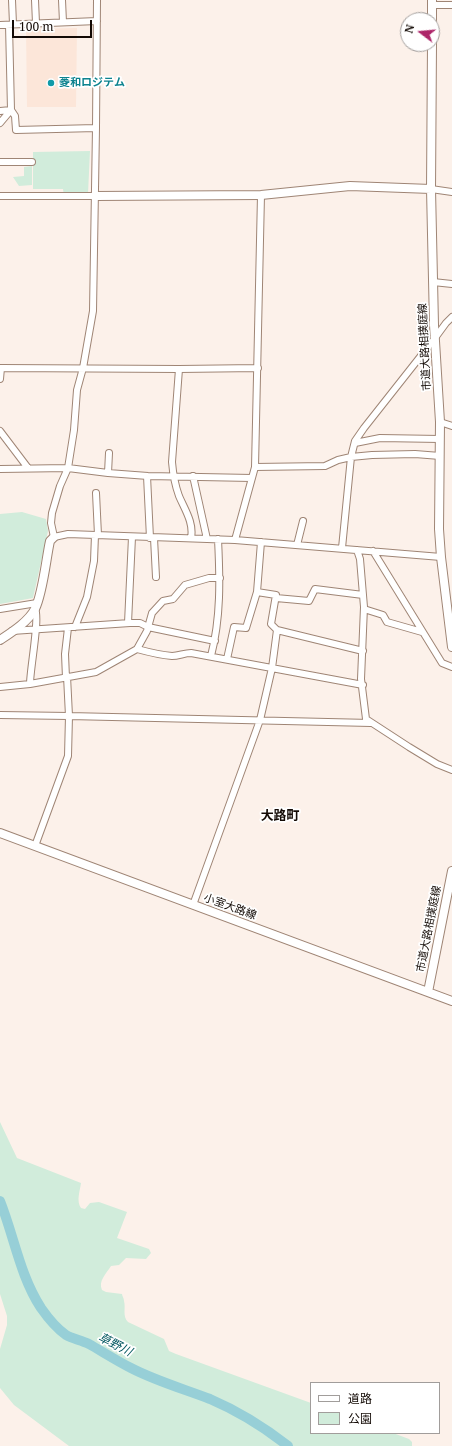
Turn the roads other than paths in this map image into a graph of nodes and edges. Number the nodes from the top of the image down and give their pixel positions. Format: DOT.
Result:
graph roads {
  1 [pos="12,0"];
  2 [pos="35,0"];
  3 [pos="62,0"];
  4 [pos="97,0"];
  5 [pos="432,2"];
  6 [pos="452,5"];
  7 [pos="97,21"];
  8 [pos="63,22"];
  9 [pos="36,23"];
  10 [pos="11,24"];
  11 [pos="0,25"];
  12 [pos="432,52"];
  13 [pos="11,110"];
  14 [pos="0,111"];
  15 [pos="0,123"];
  16 [pos="96,128"];
  17 [pos="0,162"];
  18 [pos="32,162"];
  19 [pos="431,189"];
  20 [pos="452,192"];
  21 [pos="261,195"];
  22 [pos="0,196"];
  23 [pos="95,196"];
  24 [pos="433,282"];
  25 [pos="452,284"];
  26 [pos="452,317"];
  27 [pos="435,338"];
  28 [pos="83,368"];
  29 [pos="258,368"];
  30 [pos="179,369"];
  31 [pos="0,379"];
  32 [pos="440,422"];
  33 [pos="452,426"];
  34 [pos="0,431"];
  35 [pos="440,439"];
  36 [pos="354,443"];
  37 [pos="109,453"];
  38 [pos="440,456"];
  39 [pos="351,457"];
  40 [pos="255,467"];
  41 [pos="28,468"];
  42 [pos="68,468"];
  43 [pos="0,469"];
  44 [pos="108,474"];
  45 [pos="173,475"];
  46 [pos="147,476"];
  47 [pos="193,476"];
  48 [pos="252,478"];
  49 [pos="96,493"];
  50 [pos="302,521"];
  51 [pos="97,535"];
  52 [pos="54,536"];
  53 [pos="132,537"];
  54 [pos="152,538"];
  55 [pos="191,538"];
  56 [pos="207,539"];
  57 [pos="218,539"];
  58 [pos="235,540"];
  59 [pos="261,542"];
  60 [pos="297,545"];
  61 [pos="342,548"];
  62 [pos="357,550"];
  63 [pos="372,551"];
  64 [pos="441,557"];
  65 [pos="156,577"];
  66 [pos="220,578"];
  67 [pos="257,592"];
  68 [pos="363,595"];
  69 [pos="276,598"];
  70 [pos="36,606"];
  71 [pos="0,609"];
  72 [pos="364,609"];
  73 [pos="128,623"];
  74 [pos="75,627"];
  75 [pos="148,627"];
  76 [pos="68,628"];
  77 [pos="36,630"];
  78 [pos="277,630"];
  79 [pos="12,631"];
  80 [pos="422,632"];
  81 [pos="0,640"];
  82 [pos="215,641"];
  83 [pos="452,647"];
  84 [pos="137,649"];
  85 [pos="363,651"];
  86 [pos="211,656"];
  87 [pos="227,659"];
  88 [pos="452,667"];
  89 [pos="272,668"];
  90 [pos="66,677"];
  91 [pos="30,684"];
  92 [pos="363,685"];
  93 [pos="0,687"];
  94 [pos="0,715"];
  95 [pos="69,716"];
  96 [pos="260,720"];
  97 [pos="371,723"];
  98 [pos="452,770"];
  99 [pos="0,833"];
  100 [pos="35,846"];
  101 [pos="452,871"];
  102 [pos="193,905"];
  103 [pos="428,992"];
  104 [pos="452,1001"];
  1 -- 10 [label="street"];
  2 -- 9 [label="street"];
  3 -- 8 [label="street"];
  4 -- 7 [label="street"];
  5 -- 6 [label="street"];
  7 -- 8 [label="street"];
  7 -- 16 [label="street"];
  8 -- 9 [label="street"];
  9 -- 10 [label="street"];
  10 -- 11 [label="street"];
  10 -- 13 [label="street"];
  12 -- 19 [label="street, 市道大路相撲庭線"];
  13 -- 14 [label="street"];
  13 -- 15 [label="street"];
  13 -- 16 [label="street"];
  16 -- 23 [label="street"];
  17 -- 18 [label="street"];
  19 -- 20 [label="street"];
  19 -- 21 [label="street"];
  19 -- 24 [label="street, 市道大路相撲庭線"];
  21 -- 23 [label="street"];
  21 -- 29 [label="street"];
  22 -- 23 [label="street"];
  23 -- 28 [label="street"];
  24 -- 25 [label="street"];
  24 -- 27 [label="street, 市道大路相撲庭線"];
  26 -- 27 [label="street"];
  27 -- 32 [label="street, 市道大路相撲庭線"];
  27 -- 36 [label="street"];
  28 -- 30 [label="street"];
  28 -- 31 [label="street"];
  28 -- 42 [label="street"];
  29 -- 30 [label="street"];
  29 -- 40 [label="street"];
  30 -- 45 [label="street"];
  32 -- 33 [label="street"];
  32 -- 35 [label="street, 市道大路相撲庭線"];
  34 -- 41 [label="street"];
  35 -- 36 [label="street"];
  35 -- 38 [label="street, 市道大路相撲庭線"];
  36 -- 39 [label="street"];
  37 -- 44 [label="street"];
  38 -- 39 [label="street"];
  38 -- 64 [label="street, 市道大路相撲庭線"];
  39 -- 40 [label="street"];
  39 -- 61 [label="street"];
  40 -- 48 [label="street"];
  41 -- 42 [label="street"];
  41 -- 43 [label="street"];
  42 -- 44 [label="street"];
  42 -- 52 [label="street"];
  44 -- 46 [label="street"];
  45 -- 46 [label="street"];
  45 -- 47 [label="street"];
  45 -- 55 [label="street"];
  46 -- 54 [label="street"];
  47 -- 48 [label="street"];
  47 -- 56 [label="street"];
  48 -- 58 [label="street"];
  49 -- 51 [label="street"];
  50 -- 60 [label="street"];
  51 -- 52 [label="street"];
  51 -- 53 [label="street"];
  51 -- 74 [label="street"];
  52 -- 70 [label="street"];
  53 -- 54 [label="street"];
  53 -- 73 [label="street"];
  54 -- 55 [label="street"];
  54 -- 65 [label="street"];
  55 -- 56 [label="street"];
  56 -- 57 [label="street"];
  57 -- 58 [label="street"];
  57 -- 66 [label="street"];
  58 -- 59 [label="street"];
  59 -- 60 [label="street"];
  59 -- 67 [label="street"];
  60 -- 61 [label="street"];
  61 -- 62 [label="street"];
  62 -- 63 [label="street"];
  62 -- 68 [label="street"];
  63 -- 64 [label="street"];
  63 -- 80 [label="street"];
  64 -- 83 [label="street, 市道大路相撲庭線"];
  66 -- 75 [label="street"];
  66 -- 82 [label="street"];
  67 -- 69 [label="street"];
  67 -- 87 [label="street"];
  68 -- 69 [label="street"];
  68 -- 72 [label="street"];
  69 -- 78 [label="street"];
  70 -- 71 [label="street"];
  70 -- 77 [label="street"];
  70 -- 79 [label="street"];
  72 -- 80 [label="street"];
  72 -- 85 [label="street"];
  73 -- 74 [label="street"];
  73 -- 75 [label="street"];
  74 -- 76 [label="street"];
  75 -- 82 [label="street"];
  75 -- 84 [label="street"];
  76 -- 77 [label="street"];
  76 -- 90 [label="street"];
  77 -- 79 [label="street"];
  77 -- 91 [label="street"];
  78 -- 85 [label="street"];
  78 -- 89 [label="street"];
  79 -- 81 [label="street"];
  80 -- 88 [label="street"];
  82 -- 86 [label="street"];
  84 -- 86 [label="street"];
  84 -- 90 [label="street"];
  85 -- 92 [label="street"];
  86 -- 87 [label="street"];
  87 -- 89 [label="street"];
  89 -- 92 [label="street"];
  89 -- 96 [label="street"];
  90 -- 91 [label="street"];
  90 -- 95 [label="street"];
  91 -- 93 [label="street"];
  92 -- 97 [label="street"];
  94 -- 95 [label="street"];
  95 -- 96 [label="street"];
  95 -- 100 [label="street"];
  96 -- 97 [label="street"];
  96 -- 102 [label="street"];
  97 -- 98 [label="street"];
  99 -- 100 [label="street, 小室大路線"];
  100 -- 102 [label="street, 小室大路線"];
  101 -- 103 [label="street, 市道大路相撲庭線"];
  102 -- 103 [label="street, 小室大路線"];
  103 -- 104 [label="street, 小室大路線"];
}
